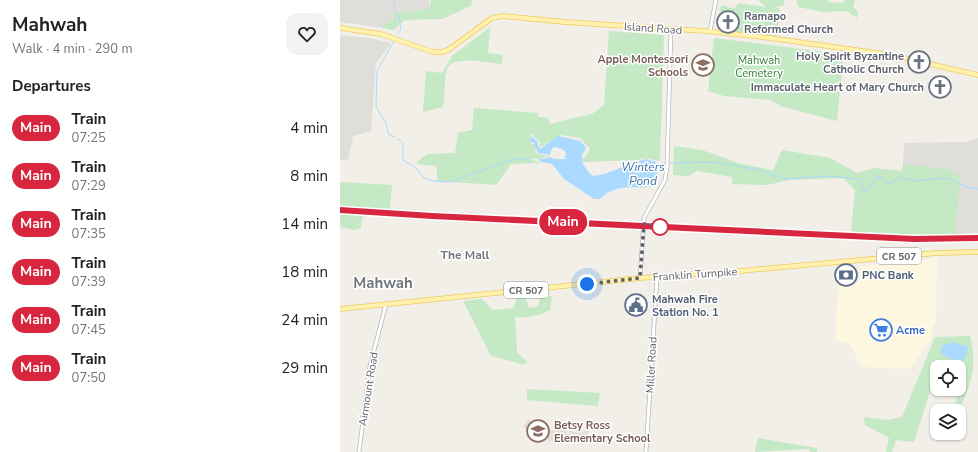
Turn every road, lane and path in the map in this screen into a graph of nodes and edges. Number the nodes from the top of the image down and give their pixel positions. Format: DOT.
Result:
graph roads {
  1 [pos="715,1"];
  2 [pos="340,28"];
  3 [pos="671,29"];
  4 [pos="710,31"];
  5 [pos="978,75"];
  6 [pos="978,252"];
  7 [pos="657,277"];
  8 [pos="640,278"];
  9 [pos="386,304"];
  10 [pos="340,309"];
  11 [pos="359,452"];
  12 [pos="646,452"];
  1 -- 4 [label="street"];
  2 -- 3 [label="main road, Island Road"];
  3 -- 4 [label="main road, Island Road"];
  3 -- 8 [label="street"];
  4 -- 5 [label="main road, Island Road"];
  6 -- 7 [label="main road, Franklin Turnpike / CR 507"];
  7 -- 8 [label="main road, Franklin Turnpike / CR 507"];
  7 -- 12 [label="street, Miller Road"];
  8 -- 9 [label="main road, Franklin Turnpike / CR 507"];
  9 -- 10 [label="main road, Franklin Turnpike / CR 507"];
  9 -- 11 [label="street, Airmount Road"];
}
